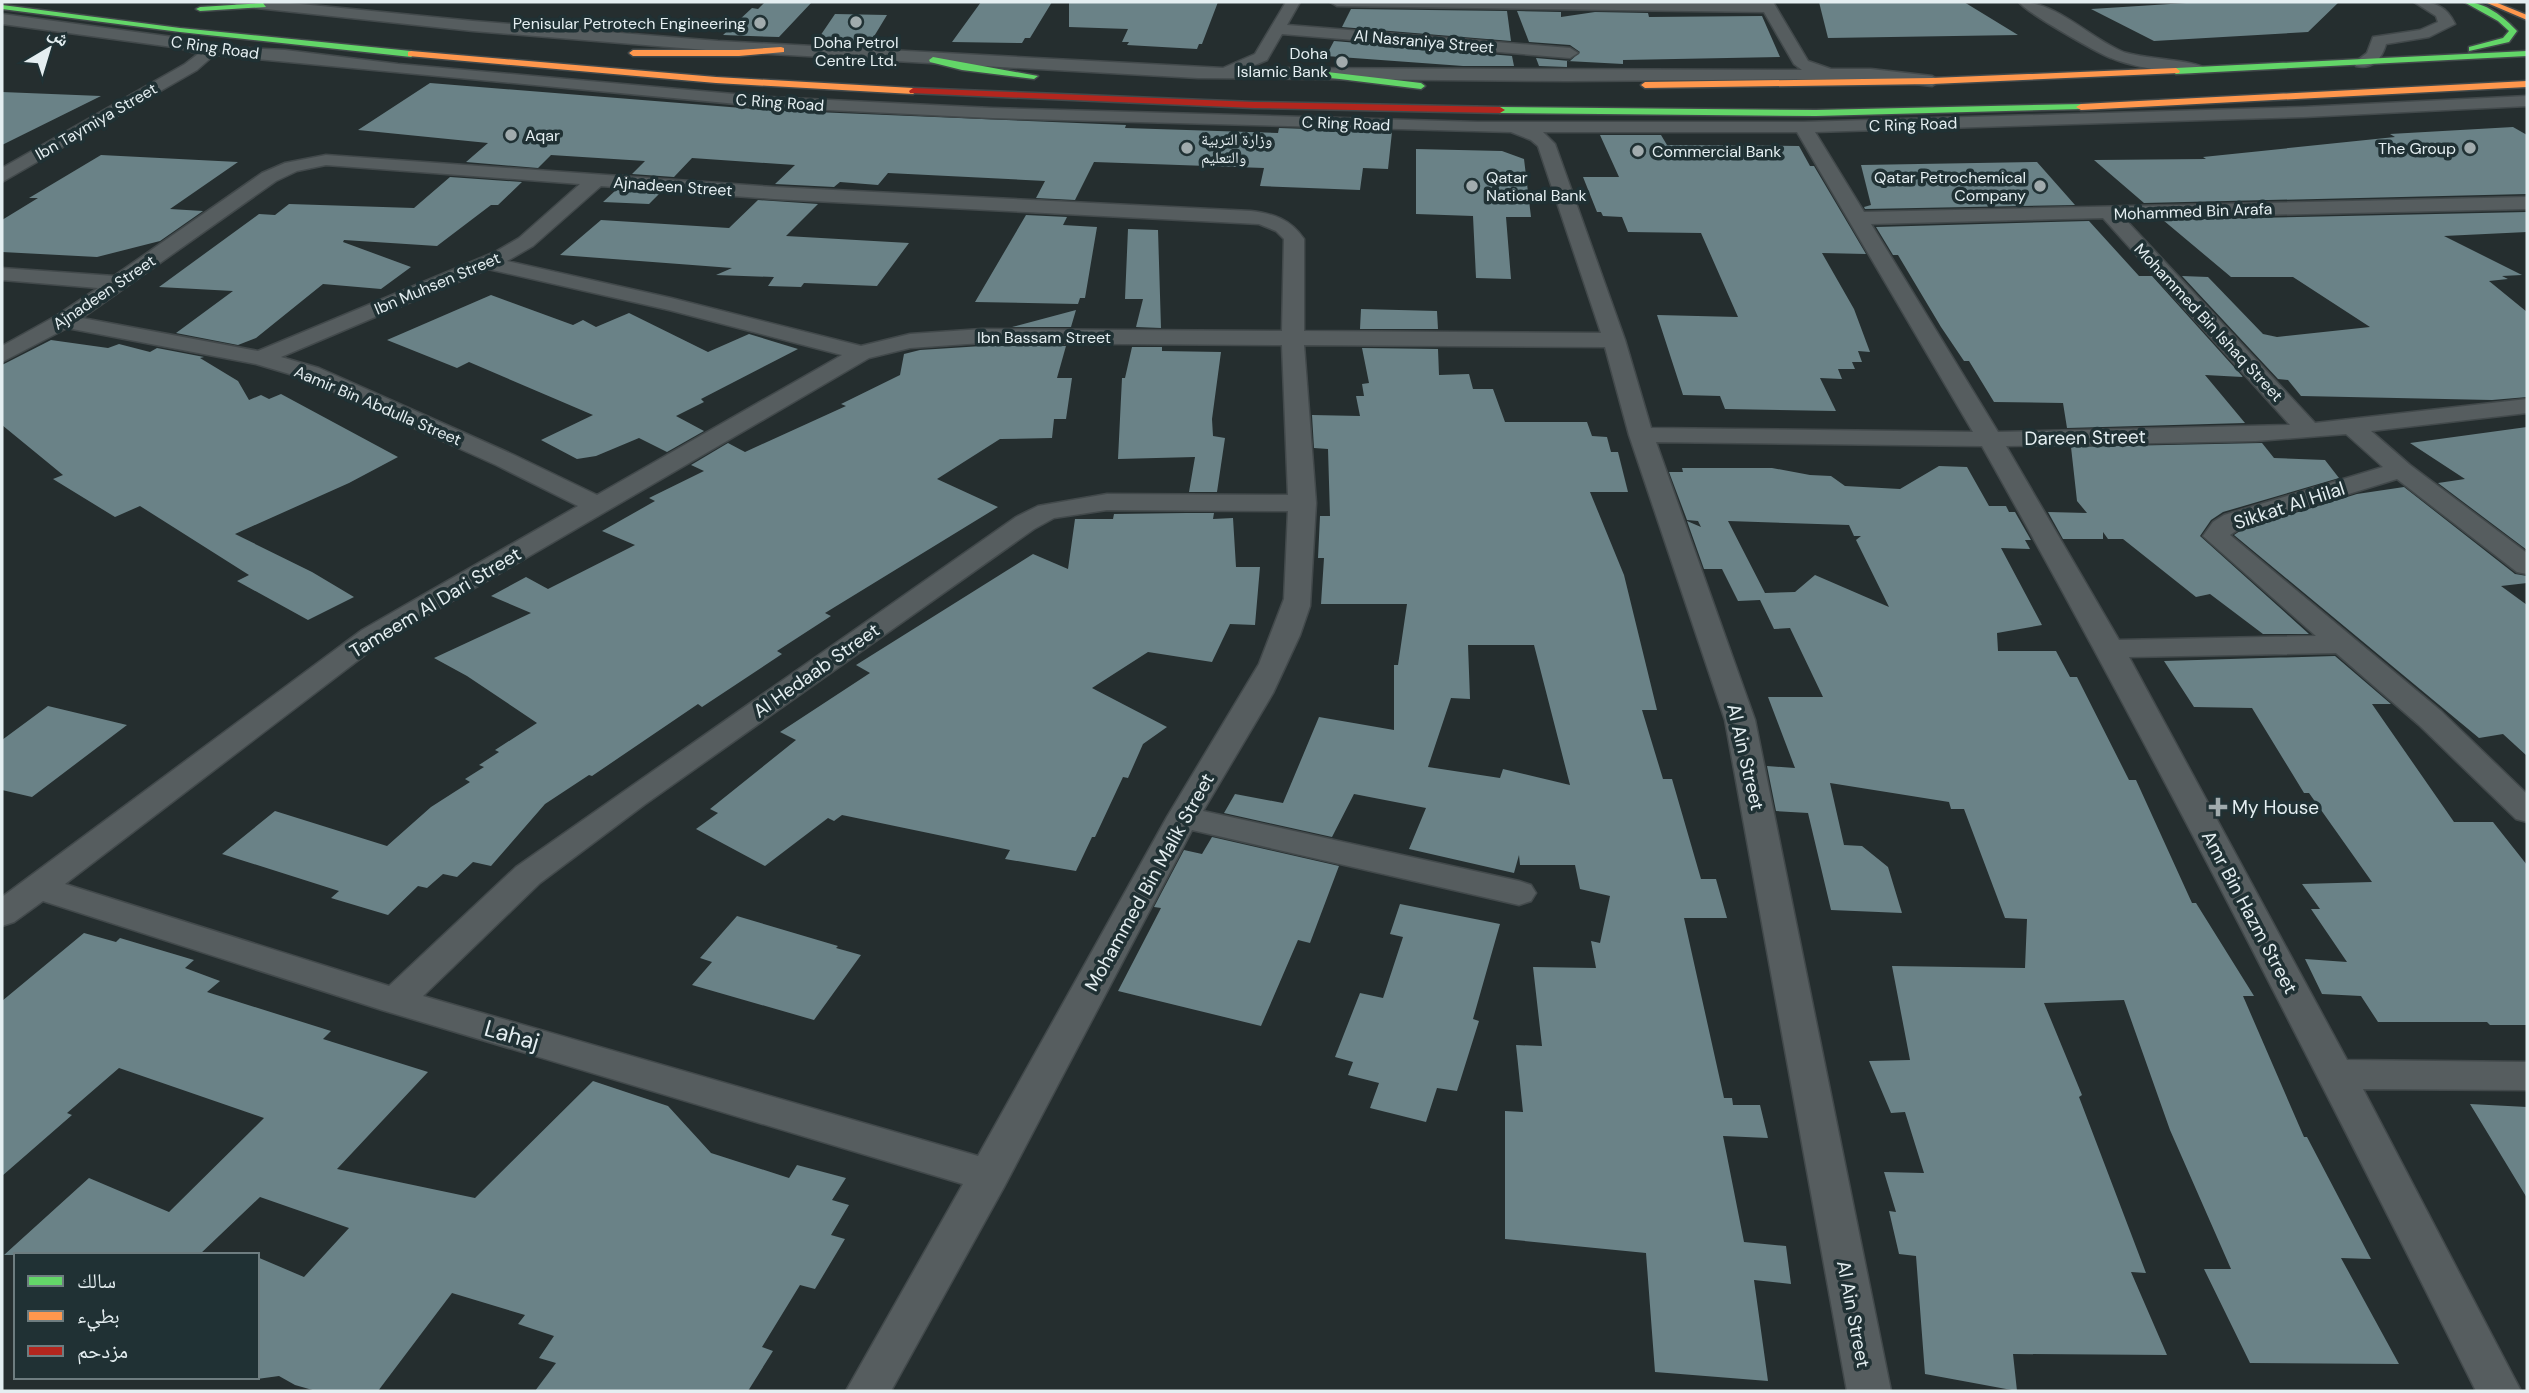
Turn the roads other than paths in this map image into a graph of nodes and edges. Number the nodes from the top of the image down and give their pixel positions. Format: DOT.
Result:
graph roads {
  1 [pos="53,2"];
  2 [pos="238,2"];
  3 [pos="1293,2"];
  4 [pos="1336,2"];
  5 [pos="2026,2"];
  6 [pos="2421,2"];
  7 [pos="2468,2"];
  8 [pos="2489,2"];
  9 [pos="2515,2"];
  10 [pos="1624,4"];
  11 [pos="263,5"];
  12 [pos="1767,5"];
  13 [pos="2527,6"];
  14 [pos="2,7"];
  15 [pos="2527,18"];
  16 [pos="2,19"];
  17 [pos="1279,29"];
  18 [pos="448,36"];
  19 [pos="315,47"];
  20 [pos="205,48"];
  21 [pos="781,50"];
  22 [pos="633,53"];
  23 [pos="2527,53"];
  24 [pos="245,54"];
  25 [pos="2117,55"];
  26 [pos="1261,57"];
  27 [pos="933,60"];
  28 [pos="2442,60"];
  29 [pos="452,61"];
  30 [pos="2362,63"];
  31 [pos="1802,64"];
  32 [pos="191,67"];
  33 [pos="2527,68"];
  34 [pos="2214,70"];
  35 [pos="1223,72"];
  36 [pos="1285,72"];
  37 [pos="1310,73"];
  38 [pos="1828,74"];
  39 [pos="2091,74"];
  40 [pos="1782,75"];
  41 [pos="1568,76"];
  42 [pos="1043,77"];
  43 [pos="685,80"];
  44 [pos="1932,81"];
  45 [pos="1760,84"];
  46 [pos="1297,86"];
  47 [pos="1421,86"];
  48 [pos="2527,87"];
  49 [pos="2265,99"];
  50 [pos="2527,101"];
  51 [pos="768,102"];
  52 [pos="2488,104"];
  53 [pos="1377,108"];
  54 [pos="1628,111"];
  55 [pos="2202,115"];
  56 [pos="2518,118"];
  57 [pos="1478,127"];
  58 [pos="1803,127"];
  59 [pos="1554,135"];
  60 [pos="2,176"];
  61 [pos="597,180"];
  62 [pos="2527,202"];
  63 [pos="2109,213"];
  64 [pos="1858,218"];
  65 [pos="488,263"];
  66 [pos="2,274"];
  67 [pos="118,283"];
  68 [pos="64,321"];
  69 [pos="1291,338"];
  70 [pos="1614,340"];
  71 [pos="861,354"];
  72 [pos="2,355"];
  73 [pos="260,358"];
  74 [pos="2527,406"];
  75 [pos="2351,426"];
  76 [pos="2309,431"];
  77 [pos="1641,435"];
  78 [pos="1990,439"];
  79 [pos="2401,470"];
  80 [pos="1303,503"];
  81 [pos="597,505"];
  82 [pos="2527,566"];
  83 [pos="2340,644"];
  84 [pos="2110,649"];
  85 [pos="2527,812"];
  86 [pos="1183,817"];
  87 [pos="37,887"];
  88 [pos="1519,893"];
  89 [pos="2,914"];
  90 [pos="395,1001"];
  91 [pos="2336,1074"];
  92 [pos="2527,1076"];
  93 [pos="990,1176"];
  94 [pos="868,1391"];
  95 [pos="1869,1391"];
  96 [pos="2500,1391"];
  1 -- 18 [label="main road"];
  2 -- 11 [label="street, C Ring Road"];
  3 -- 17 [label="street"];
  4 -- 10 [label="street"];
  5 -- 25 [label="street"];
  6 -- 30 [label="street"];
  7 -- 28 [label="main road"];
  8 -- 15 [label="main road"];
  9 -- 13 [label="main road"];
  10 -- 12 [label="street"];
  11 -- 18 [label="main road, C Ring Road"];
  11 -- 21 [label="street, C Ring Road"];
  12 -- 31 [label="street"];
  14 -- 19 [label="main road, C Ring Road"];
  16 -- 20 [label="street, C Ring Road"];
  17 -- 26 [label="street"];
  17 -- 41 [label="street, Al Nasraniya Street"];
  18 -- 22 [label="main road, C Ring Road"];
  19 -- 24 [label="main road"];
  19 -- 29 [label="main road, C Ring Road"];
  20 -- 24 [label="street, C Ring Road"];
  20 -- 32 [label="street, Ibn Taymiya Street"];
  21 -- 22 [label="main road"];
  21 -- 27 [label="street, C Ring Road"];
  22 -- 42 [label="main road, C Ring Road"];
  23 -- 28 [label="main road, C Ring Road"];
  24 -- 32 [label="street, Ibn Taymiya Street"];
  24 -- 51 [label="street, C Ring Road"];
  25 -- 34 [label="street"];
  25 -- 39 [label="street"];
  26 -- 35 [label="street"];
  26 -- 36 [label="street"];
  27 -- 35 [label="street, C Ring Road"];
  27 -- 42 [label="main road"];
  28 -- 30 [label="main road, C Ring Road"];
  29 -- 43 [label="main road, C Ring Road"];
  29 -- 46 [label="main road"];
  30 -- 34 [label="main road, C Ring Road"];
  31 -- 38 [label="street"];
  31 -- 40 [label="street"];
  32 -- 60 [label="street, Ibn Taymiya Street"];
  33 -- 54 [label="main road"];
  34 -- 39 [label="main road, C Ring Road"];
  35 -- 36 [label="street, C Ring Road"];
  36 -- 37 [label="street, C Ring Road"];
  37 -- 41 [label="street, C Ring Road"];
  37 -- 47 [label="main road"];
  38 -- 40 [label="street, C Ring Road"];
  38 -- 44 [label="street, C Ring Road"];
  39 -- 44 [label="main road, C Ring Road"];
  40 -- 41 [label="street, C Ring Road"];
  40 -- 45 [label="street"];
  42 -- 46 [label="main road, C Ring Road"];
  43 -- 51 [label="main road"];
  43 -- 53 [label="main road, C Ring Road"];
  44 -- 45 [label="main road, C Ring Road"];
  45 -- 47 [label="main road, C Ring Road"];
  46 -- 47 [label="main road, C Ring Road"];
  48 -- 49 [label="main road, C Ring Road"];
  49 -- 54 [label="main road, C Ring Road"];
  49 -- 55 [label="street"];
  50 -- 52 [label="street, C Ring Road"];
  51 -- 57 [label="street, C Ring Road"];
  52 -- 55 [label="street, C Ring Road"];
  52 -- 56 [label="street"];
  53 -- 54 [label="main road, C Ring Road"];
  53 -- 57 [label="main road"];
  55 -- 58 [label="street, C Ring Road"];
  57 -- 59 [label="street, C Ring Road"];
  58 -- 59 [label="street, C Ring Road"];
  58 -- 64 [label="street"];
  59 -- 70 [label="street, Al Ain Street"];
  61 -- 65 [label="street, Ibn Muhsen Street"];
  61 -- 67 [label="street, Ajnadeen Street"];
  61 -- 69 [label="street, Ajnadeen Street"];
  62 -- 63 [label="street, Mohammed Bin Arafa"];
  63 -- 64 [label="street, Mohammed Bin Arafa"];
  63 -- 76 [label="street, Mohammed Bin Ishaq Street"];
  64 -- 78 [label="street"];
  65 -- 71 [label="street"];
  65 -- 73 [label="street, Ibn Muhsen Street"];
  66 -- 67 [label="street"];
  67 -- 68 [label="street, Ajnadeen Street"];
  68 -- 72 [label="street, Ajnadeen Street"];
  68 -- 73 [label="street, Aamir Bin Abdulla Street"];
  69 -- 70 [label="street, Ibn Bassam Street"];
  69 -- 71 [label="street, Ibn Bassam Street"];
  69 -- 80 [label="street, Mohammed Bin Malik Street"];
  70 -- 77 [label="street, Al Ain Street"];
  71 -- 81 [label="street, Tameem Al Dari Street"];
  73 -- 81 [label="street, Aamir Bin Abdulla Street"];
  74 -- 75 [label="street, Dareen Street"];
  75 -- 76 [label="street, Dareen Street"];
  75 -- 79 [label="street"];
  76 -- 78 [label="street, Dareen Street"];
  77 -- 78 [label="street, Dareen Street"];
  77 -- 95 [label="street, Al Ain Street"];
  78 -- 84 [label="street, Amr Bin Hazm Street"];
  79 -- 82 [label="street"];
  79 -- 83 [label="street, Sikkat Al Hilal"];
  80 -- 86 [label="street, Mohammed Bin Malik Street"];
  80 -- 90 [label="street, Al Hedaab Street"];
  81 -- 87 [label="street, Tameem Al Dari Street"];
  83 -- 84 [label="street"];
  83 -- 85 [label="street, Sikkat Al Hilal"];
  84 -- 91 [label="street, Amr Bin Hazm Street"];
  86 -- 88 [label="street"];
  86 -- 93 [label="street, Mohammed Bin Malik Street"];
  87 -- 89 [label="street, Tameem Al Dari Street"];
  87 -- 90 [label="street, Lahaj"];
  90 -- 93 [label="street, Lahaj"];
  91 -- 92 [label="street"];
  91 -- 96 [label="street, Amr Bin Hazm Street"];
  93 -- 94 [label="street, Mohammed Bin Malik Street"];
}
